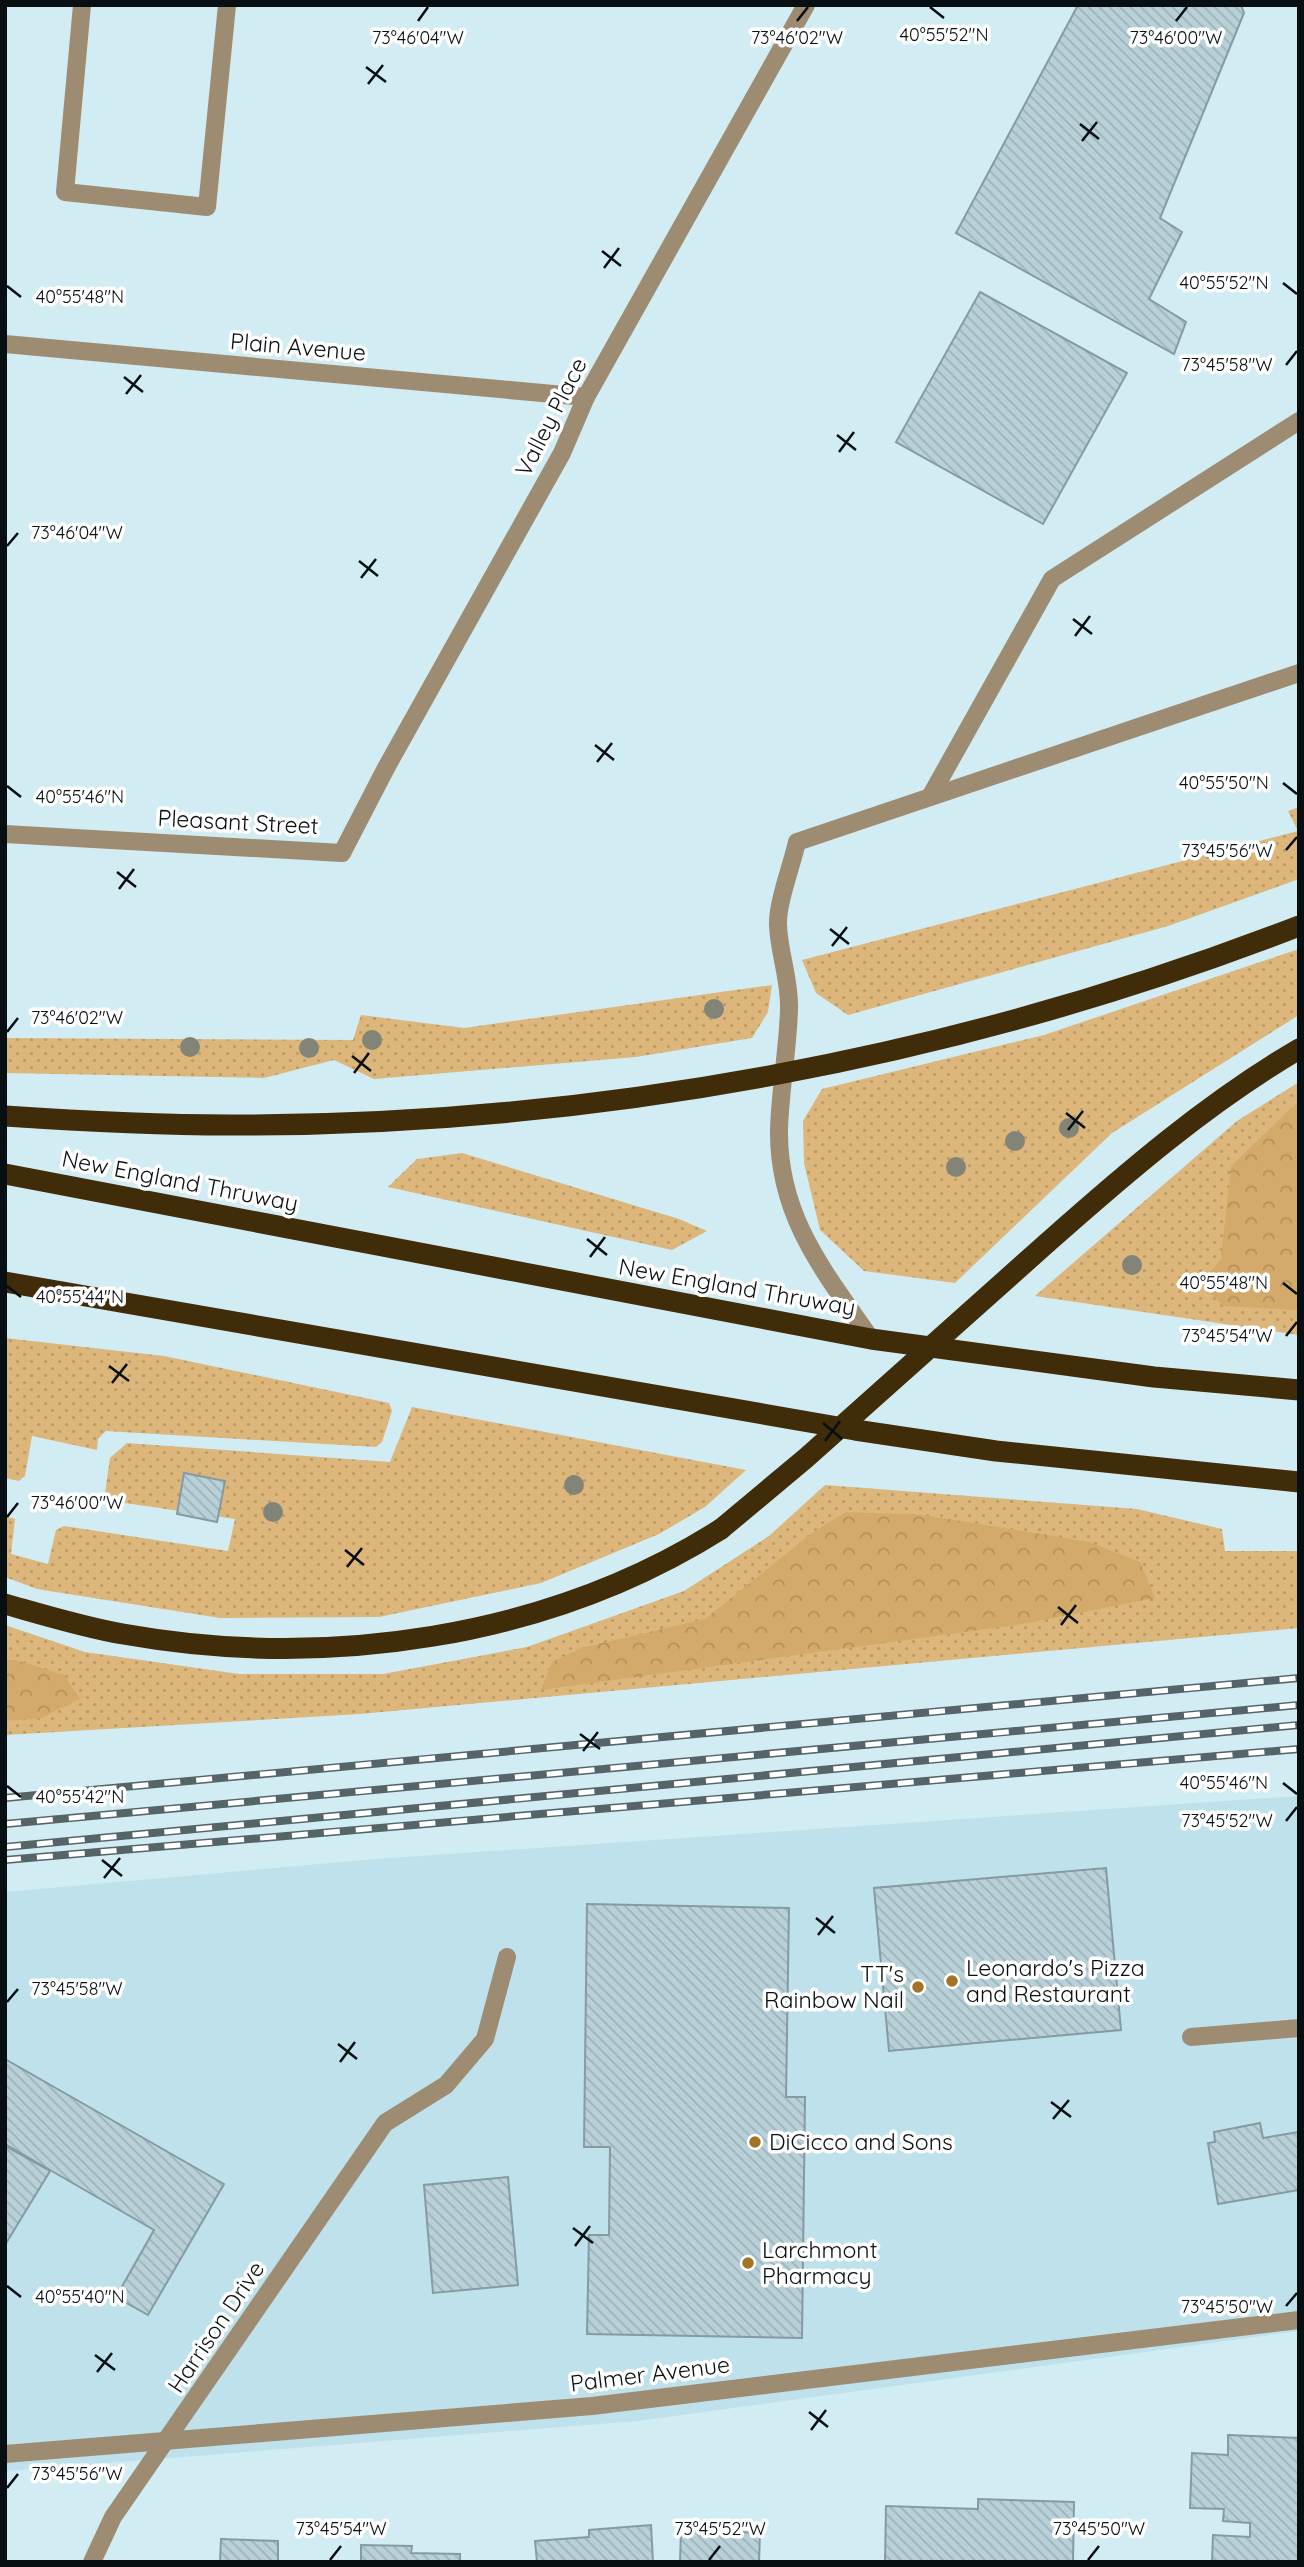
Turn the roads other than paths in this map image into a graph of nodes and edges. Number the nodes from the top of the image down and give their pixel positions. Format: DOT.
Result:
graph roads {
  1 [pos="82,5"];
  2 [pos="227,5"];
  3 [pos="806,5"];
  4 [pos="5,344"];
  5 [pos="586,397"];
  6 [pos="1299,421"];
  7 [pos="1299,673"];
  8 [pos="930,797"];
  9 [pos="5,834"];
  10 [pos="342,853"];
  11 [pos="1299,926"];
  12 [pos="1299,1049"];
  13 [pos="783,1073"];
  14 [pos="5,1116"];
  15 [pos="5,1174"];
  16 [pos="5,1282"];
  17 [pos="871,1339"];
  18 [pos="1299,1390"];
  19 [pos="1299,1482"];
  20 [pos="5,1604"];
  21 [pos="507,1957"];
  22 [pos="1299,2028"];
  23 [pos="1191,2036"];
  24 [pos="1299,2320"];
  25 [pos="168,2439"];
  26 [pos="5,2454"];
  27 [pos="92,2562"];
  1 -- 2 [label="street"];
  3 -- 5 [label="street, Valley Place"];
  4 -- 5 [label="street, Plain Avenue"];
  5 -- 10 [label="street, Valley Place"];
  6 -- 8 [label="street"];
  7 -- 8 [label="street"];
  8 -- 13 [label="street"];
  9 -- 10 [label="street, Pleasant Street"];
  11 -- 13 [label="highway"];
  12 -- 20 [label="highway, bridge"];
  13 -- 14 [label="highway"];
  13 -- 17 [label="street"];
  15 -- 17 [label="highway, New England Thruway"];
  16 -- 19 [label="highway"];
  17 -- 18 [label="highway, New England Thruway"];
  21 -- 25 [label="street, Harrison Drive"];
  22 -- 23 [label="street"];
  24 -- 25 [label="street, Palmer Avenue"];
  25 -- 26 [label="street, Palmer Avenue"];
  25 -- 27 [label="street, Harrison Drive"];
}
